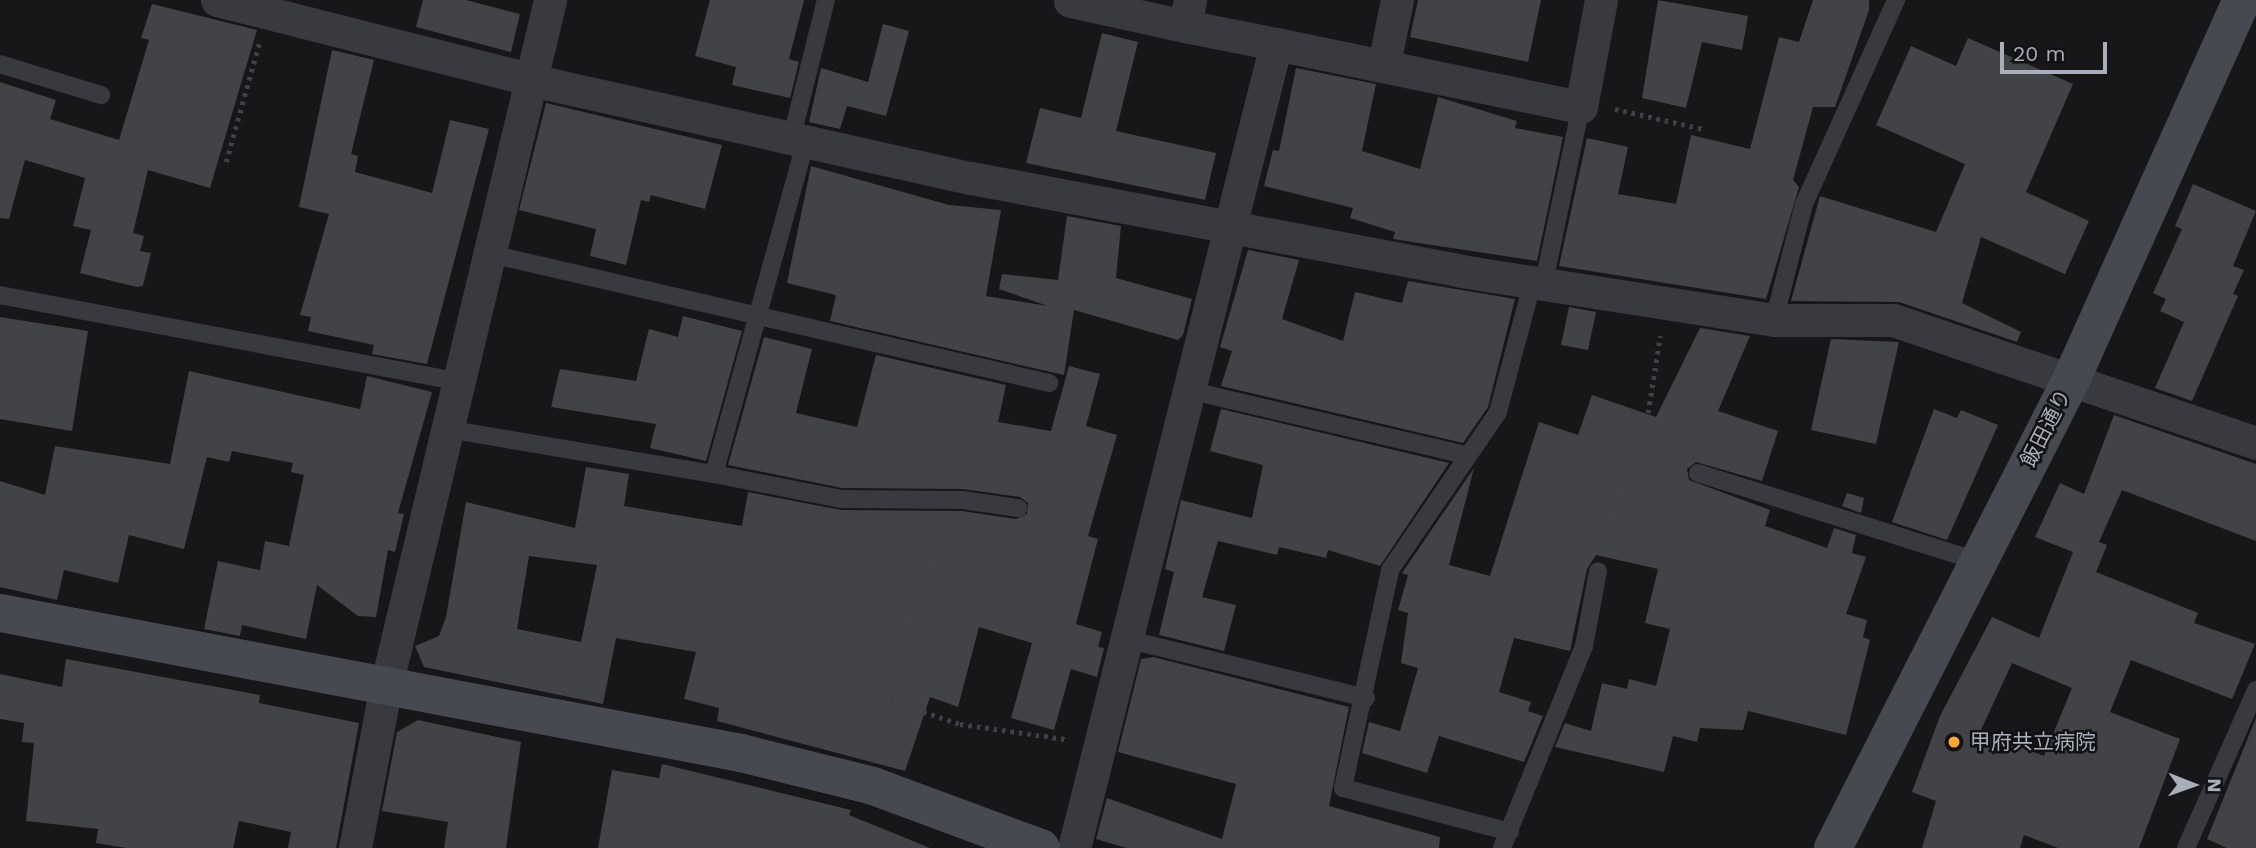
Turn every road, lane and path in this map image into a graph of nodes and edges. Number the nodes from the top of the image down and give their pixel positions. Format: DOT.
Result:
graph roads {
  1 [pos="217,0"];
  2 [pos="550,0"];
  3 [pos="826,0"];
  4 [pos="1397,0"];
  5 [pos="1601,0"];
  6 [pos="1896,0"];
  7 [pos="1070,1"];
  8 [pos="267,13"];
  9 [pos="1188,13"];
  10 [pos="2244,15"];
  11 [pos="1276,44"];
  12 [pos="0,64"];
  13 [pos="1384,64"];
  14 [pos="532,80"];
  15 [pos="101,94"];
  16 [pos="1582,104"];
  17 [pos="1703,129"];
  18 [pos="798,142"];
  19 [pos="226,162"];
  20 [pos="1229,226"];
  21 [pos="491,254"];
  22 [pos="1539,281"];
  23 [pos="0,295"];
  24 [pos="1666,302"];
  25 [pos="756,319"];
  26 [pos="1774,320"];
  27 [pos="2071,380"];
  28 [pos="459,382"];
  29 [pos="1049,383"];
  30 [pos="1188,390"];
  31 [pos="447,429"];
  32 [pos="2256,443"];
  33 [pos="1466,455"];
  34 [pos="1698,473"];
  35 [pos="714,474"];
  36 [pos="945,500"];
  37 [pos="1017,508"];
  38 [pos="1978,561"];
  39 [pos="1598,571"];
  40 [pos="0,613"];
  41 [pos="1130,640"];
  42 [pos="386,686"];
  43 [pos="2256,690"];
  44 [pos="1366,698"];
  45 [pos="1100,750"];
  46 [pos="1510,832"];
  47 [pos="355,848"];
  48 [pos="1041,848"];
  49 [pos="1073,848"];
  50 [pos="1502,848"];
  51 [pos="1833,848"];
  52 [pos="2186,848"];
  1 -- 8 [label="street"];
  2 -- 14 [label="street"];
  3 -- 18 [label="lane"];
  4 -- 13 [label="street"];
  5 -- 16 [label="street"];
  6 -- 26 [label="lane"];
  7 -- 9 [label="street"];
  8 -- 14 [label="street"];
  8 -- 19 [label="path"];
  9 -- 11 [label="street"];
  10 -- 27 [label="street, 飯田通り"];
  11 -- 13 [label="street"];
  11 -- 20 [label="street"];
  12 -- 15 [label="lane"];
  13 -- 16 [label="street"];
  14 -- 18 [label="street"];
  14 -- 21 [label="street"];
  16 -- 17 [label="path"];
  16 -- 22 [label="lane"];
  18 -- 20 [label="street"];
  18 -- 25 [label="lane"];
  20 -- 22 [label="street"];
  20 -- 30 [label="street"];
  21 -- 25 [label="lane"];
  21 -- 28 [label="street"];
  22 -- 24 [label="street"];
  22 -- 33 [label="lane"];
  23 -- 28 [label="lane"];
  24 -- 26 [label="street"];
  24 -- 39 [label="path"];
  25 -- 29 [label="lane"];
  25 -- 35 [label="lane"];
  26 -- 27 [label="street"];
  27 -- 32 [label="street"];
  27 -- 38 [label="street, 飯田通り"];
  28 -- 31 [label="street"];
  30 -- 33 [label="lane"];
  30 -- 41 [label="street"];
  31 -- 35 [label="lane"];
  31 -- 42 [label="street"];
  33 -- 44 [label="lane"];
  34 -- 38 [label="lane"];
  35 -- 36 [label="lane"];
  36 -- 37 [label="lane"];
  36 -- 45 [label="path"];
  38 -- 51 [label="street, 飯田通り"];
  39 -- 46 [label="lane"];
  40 -- 42 [label="street"];
  41 -- 44 [label="lane"];
  41 -- 45 [label="street"];
  42 -- 47 [label="street"];
  42 -- 48 [label="street"];
  43 -- 52 [label="lane"];
  44 -- 46 [label="lane"];
  45 -- 49 [label="street"];
  46 -- 50 [label="lane"];
}
